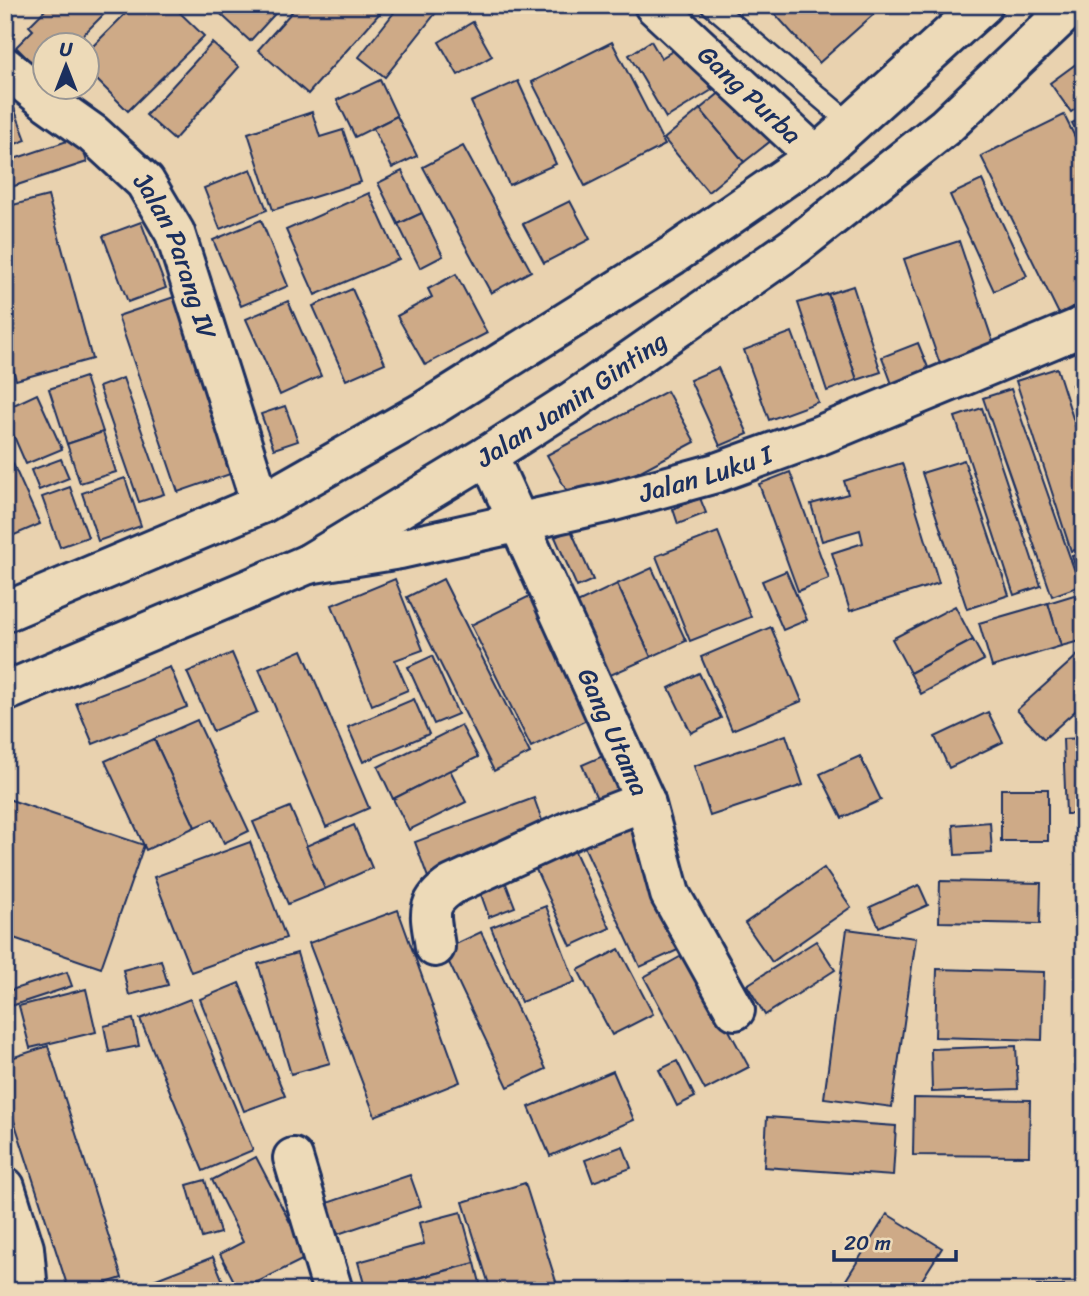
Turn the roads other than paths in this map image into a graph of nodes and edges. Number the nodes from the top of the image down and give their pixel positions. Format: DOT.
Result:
graph roads {
  1 [pos="654,5"];
  2 [pos="711,5"];
  3 [pos="983,5"];
  4 [pos="1073,5"];
  5 [pos="5,67"];
  6 [pos="851,124"];
  7 [pos="816,156"];
  8 [pos="1084,326"];
  9 [pos="488,455"];
  10 [pos="261,504"];
  11 [pos="518,522"];
  12 [pos="308,564"];
  13 [pos="5,612"];
  14 [pos="5,692"];
  15 [pos="645,801"];
  16 [pos="435,947"];
  17 [pos="735,1010"];
  18 [pos="293,1158"];
  19 [pos="5,1187"];
  20 [pos="28,1291"];
  21 [pos="333,1291"];
  1 -- 7 [label="main road, Gang Purba"];
  2 -- 6 [label="lane"];
  3 -- 6 [label="main road"];
  4 -- 9 [label="main road, Jalan Jamin Ginting"];
  5 -- 10 [label="main road, Jalan Parang IV"];
  6 -- 7 [label="main road"];
  7 -- 10 [label="main road"];
  8 -- 11 [label="main road, Jalan Luku I"];
  9 -- 11 [label="main road, Gang Utama"];
  9 -- 12 [label="main road, Jalan Jamin Ginting"];
  10 -- 13 [label="main road"];
  11 -- 12 [label="main road, Jalan Luku I"];
  11 -- 15 [label="main road, Gang Utama"];
  12 -- 14 [label="main road, Jalan Jamin Ginting"];
  15 -- 16 [label="main road"];
  15 -- 17 [label="main road, Gang Utama"];
  18 -- 21 [label="main road"];
  19 -- 20 [label="main road"];
}
